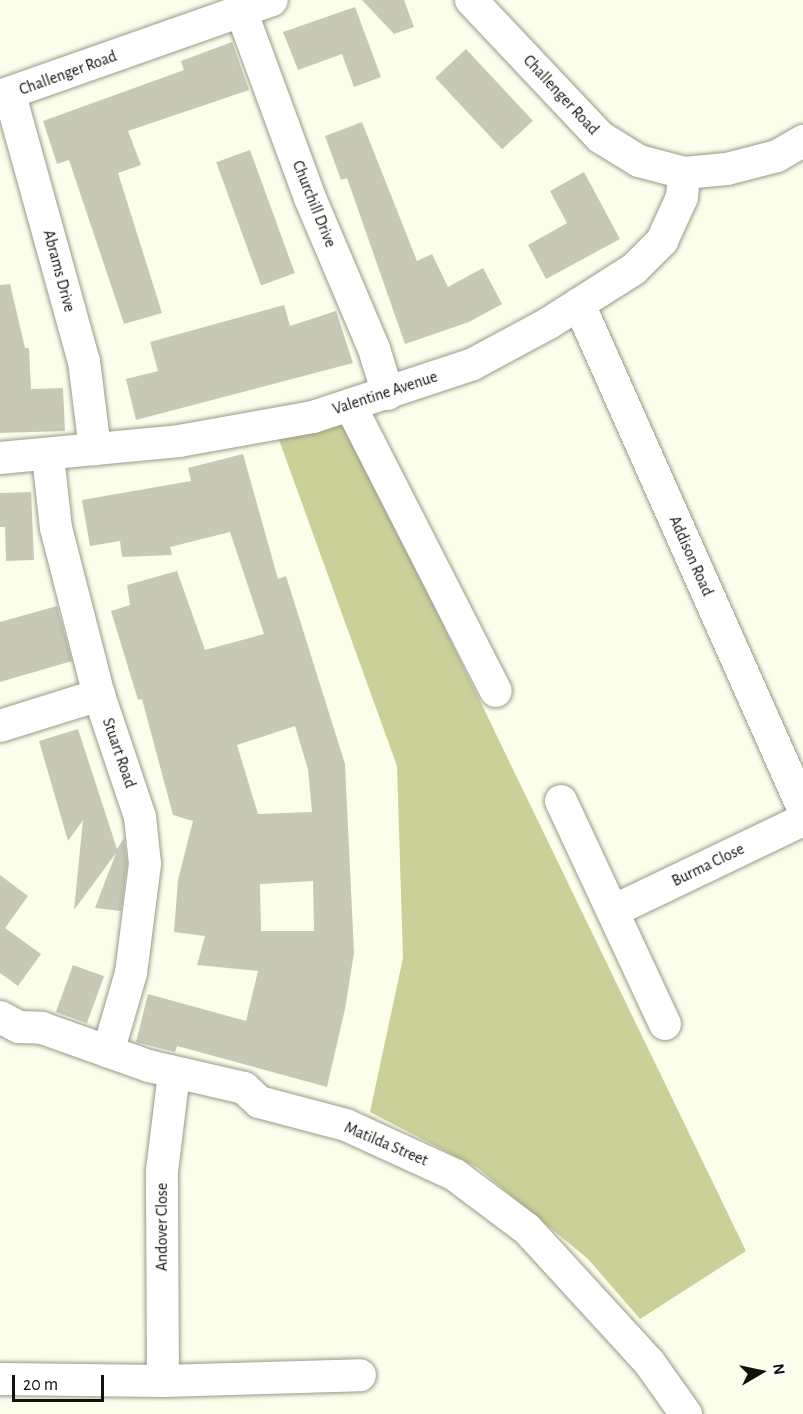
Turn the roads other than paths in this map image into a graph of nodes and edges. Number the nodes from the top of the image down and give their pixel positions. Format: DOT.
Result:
graph roads {
  1 [pos="272,0"];
  2 [pos="471,0"];
  3 [pos="242,13"];
  4 [pos="5,95"];
  5 [pos="803,141"];
  6 [pos="684,173"];
  7 [pos="579,304"];
  8 [pos="388,394"];
  9 [pos="350,405"];
  10 [pos="95,449"];
  11 [pos="48,456"];
  12 [pos="0,458"];
  13 [pos="496,692"];
  14 [pos="99,695"];
  15 [pos="0,726"];
  16 [pos="561,801"];
  17 [pos="803,808"];
  18 [pos="803,820"];
  19 [pos="613,911"];
  20 [pos="0,1017"];
  21 [pos="666,1024"];
  22 [pos="108,1052"];
  23 [pos="174,1073"];
  24 [pos="360,1375"];
  25 [pos="0,1378"];
  26 [pos="163,1381"];
  27 [pos="686,1414"];
  1 -- 3 [label="street, Challenger Road"];
  2 -- 6 [label="street, Challenger Road"];
  3 -- 4 [label="street, Challenger Road"];
  3 -- 8 [label="street, Churchill Drive"];
  4 -- 10 [label="street, Abrams Drive"];
  5 -- 6 [label="street, Challenger Road"];
  6 -- 7 [label="street, Valentine Avenue"];
  7 -- 8 [label="street, Valentine Avenue"];
  7 -- 17 [label="street, Addison Road"];
  8 -- 9 [label="street, Valentine Avenue"];
  9 -- 10 [label="street, Valentine Avenue"];
  9 -- 13 [label="street"];
  10 -- 11 [label="street, Valentine Avenue"];
  11 -- 12 [label="street, Valentine Avenue"];
  11 -- 14 [label="street, Stuart Road"];
  14 -- 15 [label="street"];
  14 -- 22 [label="street, Stuart Road"];
  16 -- 19 [label="street"];
  18 -- 19 [label="street, Burma Close"];
  19 -- 21 [label="street"];
  20 -- 22 [label="street, Matilda Street"];
  22 -- 23 [label="street, Matilda Street"];
  23 -- 26 [label="street, Andover Close"];
  23 -- 27 [label="street, Matilda Street"];
  24 -- 26 [label="street"];
  25 -- 26 [label="street"];
}
